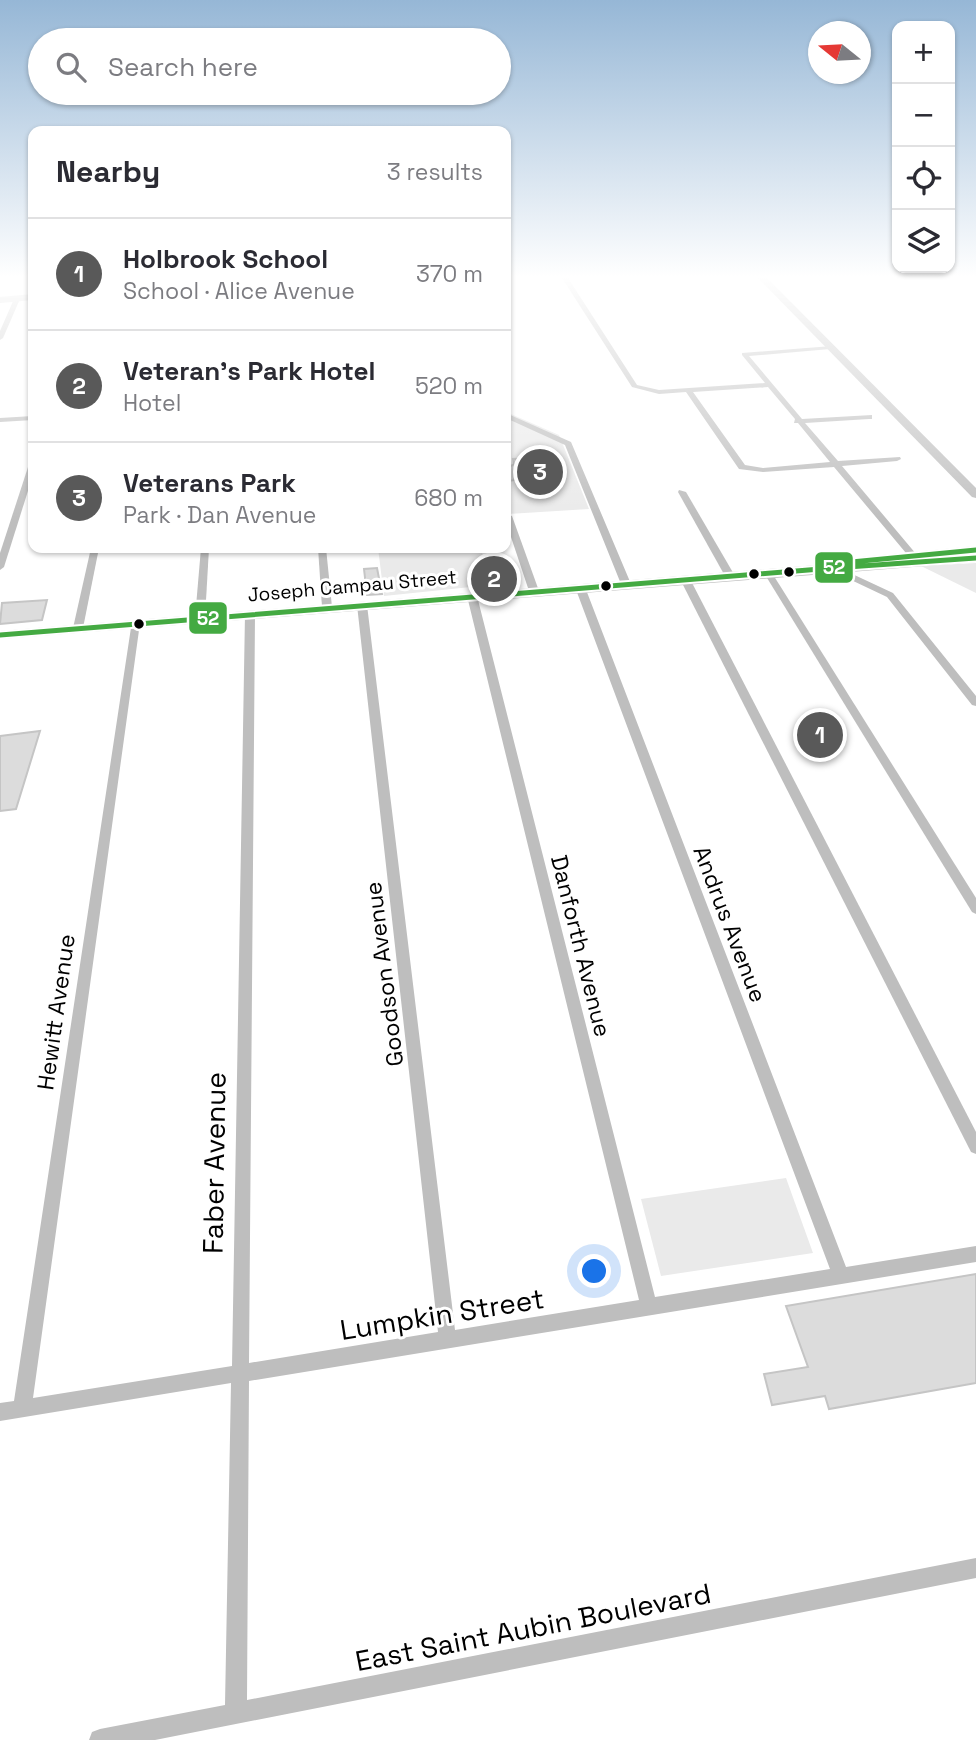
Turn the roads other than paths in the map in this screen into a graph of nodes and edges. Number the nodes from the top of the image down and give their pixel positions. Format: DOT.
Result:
graph roads {
  1 [pos="614,359"];
  2 [pos="747,359"];
  3 [pos="842,359"];
  4 [pos="769,385"];
  5 [pos="688,390"];
  6 [pos="869,416"];
  7 [pos="511,417"];
  8 [pos="28,418"];
  9 [pos="0,421"];
  10 [pos="797,421"];
  11 [pos="897,459"];
  12 [pos="835,465"];
  13 [pos="28,479"];
  14 [pos="682,492"];
  15 [pos="976,495"];
  16 [pos="511,525"];
  17 [pos="976,550"];
  18 [pos="94,553"];
  19 [pos="205,553"];
  20 [pos="322,553"];
  21 [pos="976,558"];
  22 [pos="916,559"];
  23 [pos="0,567"];
  24 [pos="833,568"];
  25 [pos="768,573"];
  26 [pos="730,576"];
  27 [pos="685,579"];
  28 [pos="626,584"];
  29 [pos="580,587"];
  30 [pos="534,591"];
  31 [pos="472,596"];
  32 [pos="362,605"];
  33 [pos="327,607"];
  34 [pos="250,614"];
  35 [pos="200,618"];
  36 [pos="135,623"];
  37 [pos="78,628"];
  38 [pos="0,635"];
  39 [pos="976,703"];
  40 [pos="976,909"];
  41 [pos="976,1147"];
  42 [pos="976,1254"];
  43 [pos="841,1275"];
  44 [pos="649,1307"];
  45 [pos="447,1339"];
  46 [pos="239,1373"];
  47 [pos="22,1408"];
  48 [pos="0,1412"];
  49 [pos="976,1568"];
  50 [pos="236,1713"];
  51 [pos="100,1740"];
  1 -- 5 [label="street"];
  2 -- 4 [label="street"];
  3 -- 15 [label="street"];
  4 -- 5 [label="street"];
  4 -- 10 [label="street"];
  5 -- 12 [label="street"];
  6 -- 10 [label="street"];
  7 -- 28 [label="street"];
  8 -- 9 [label="street"];
  10 -- 12 [label="street"];
  11 -- 12 [label="street"];
  12 -- 22 [label="street"];
  13 -- 23 [label="street"];
  14 -- 26 [label="street"];
  16 -- 30 [label="street"];
  17 -- 22 [label="street, Joseph Campau Street"];
  18 -- 37 [label="street"];
  19 -- 35 [label="street"];
  20 -- 33 [label="street"];
  21 -- 22 [label="street, Joseph Campau Street"];
  22 -- 24 [label="street, Joseph Campau Street"];
  24 -- 25 [label="street, Joseph Campau Street"];
  24 -- 39 [label="street"];
  25 -- 26 [label="street, Joseph Campau Street"];
  25 -- 40 [label="street"];
  26 -- 27 [label="street, Joseph Campau Street"];
  27 -- 28 [label="street, Joseph Campau Street"];
  27 -- 41 [label="street"];
  28 -- 29 [label="street, Joseph Campau Street"];
  29 -- 30 [label="street, Joseph Campau Street"];
  29 -- 43 [label="street, Andrus Avenue"];
  30 -- 31 [label="street, Joseph Campau Street"];
  31 -- 32 [label="street, Joseph Campau Street"];
  31 -- 44 [label="street, Danforth Avenue"];
  32 -- 33 [label="street, Joseph Campau Street"];
  32 -- 45 [label="street, Goodson Avenue"];
  33 -- 34 [label="street, Joseph Campau Street"];
  34 -- 35 [label="street, Joseph Campau Street"];
  34 -- 46 [label="street, Faber Avenue"];
  35 -- 36 [label="street, Joseph Campau Street"];
  36 -- 37 [label="street, Joseph Campau Street"];
  36 -- 47 [label="street, Hewitt Avenue"];
  37 -- 38 [label="street, Joseph Campau Street"];
  42 -- 43 [label="street, Lumpkin Street"];
  43 -- 44 [label="street, Lumpkin Street"];
  44 -- 45 [label="street, Lumpkin Street"];
  45 -- 46 [label="street, Lumpkin Street"];
  46 -- 47 [label="street, Lumpkin Street"];
  46 -- 50 [label="street, Faber Avenue"];
  47 -- 48 [label="street, Lumpkin Street"];
  49 -- 50 [label="street, East Saint Aubin Boulevard"];
  50 -- 51 [label="street, East Saint Aubin Boulevard"];
}
